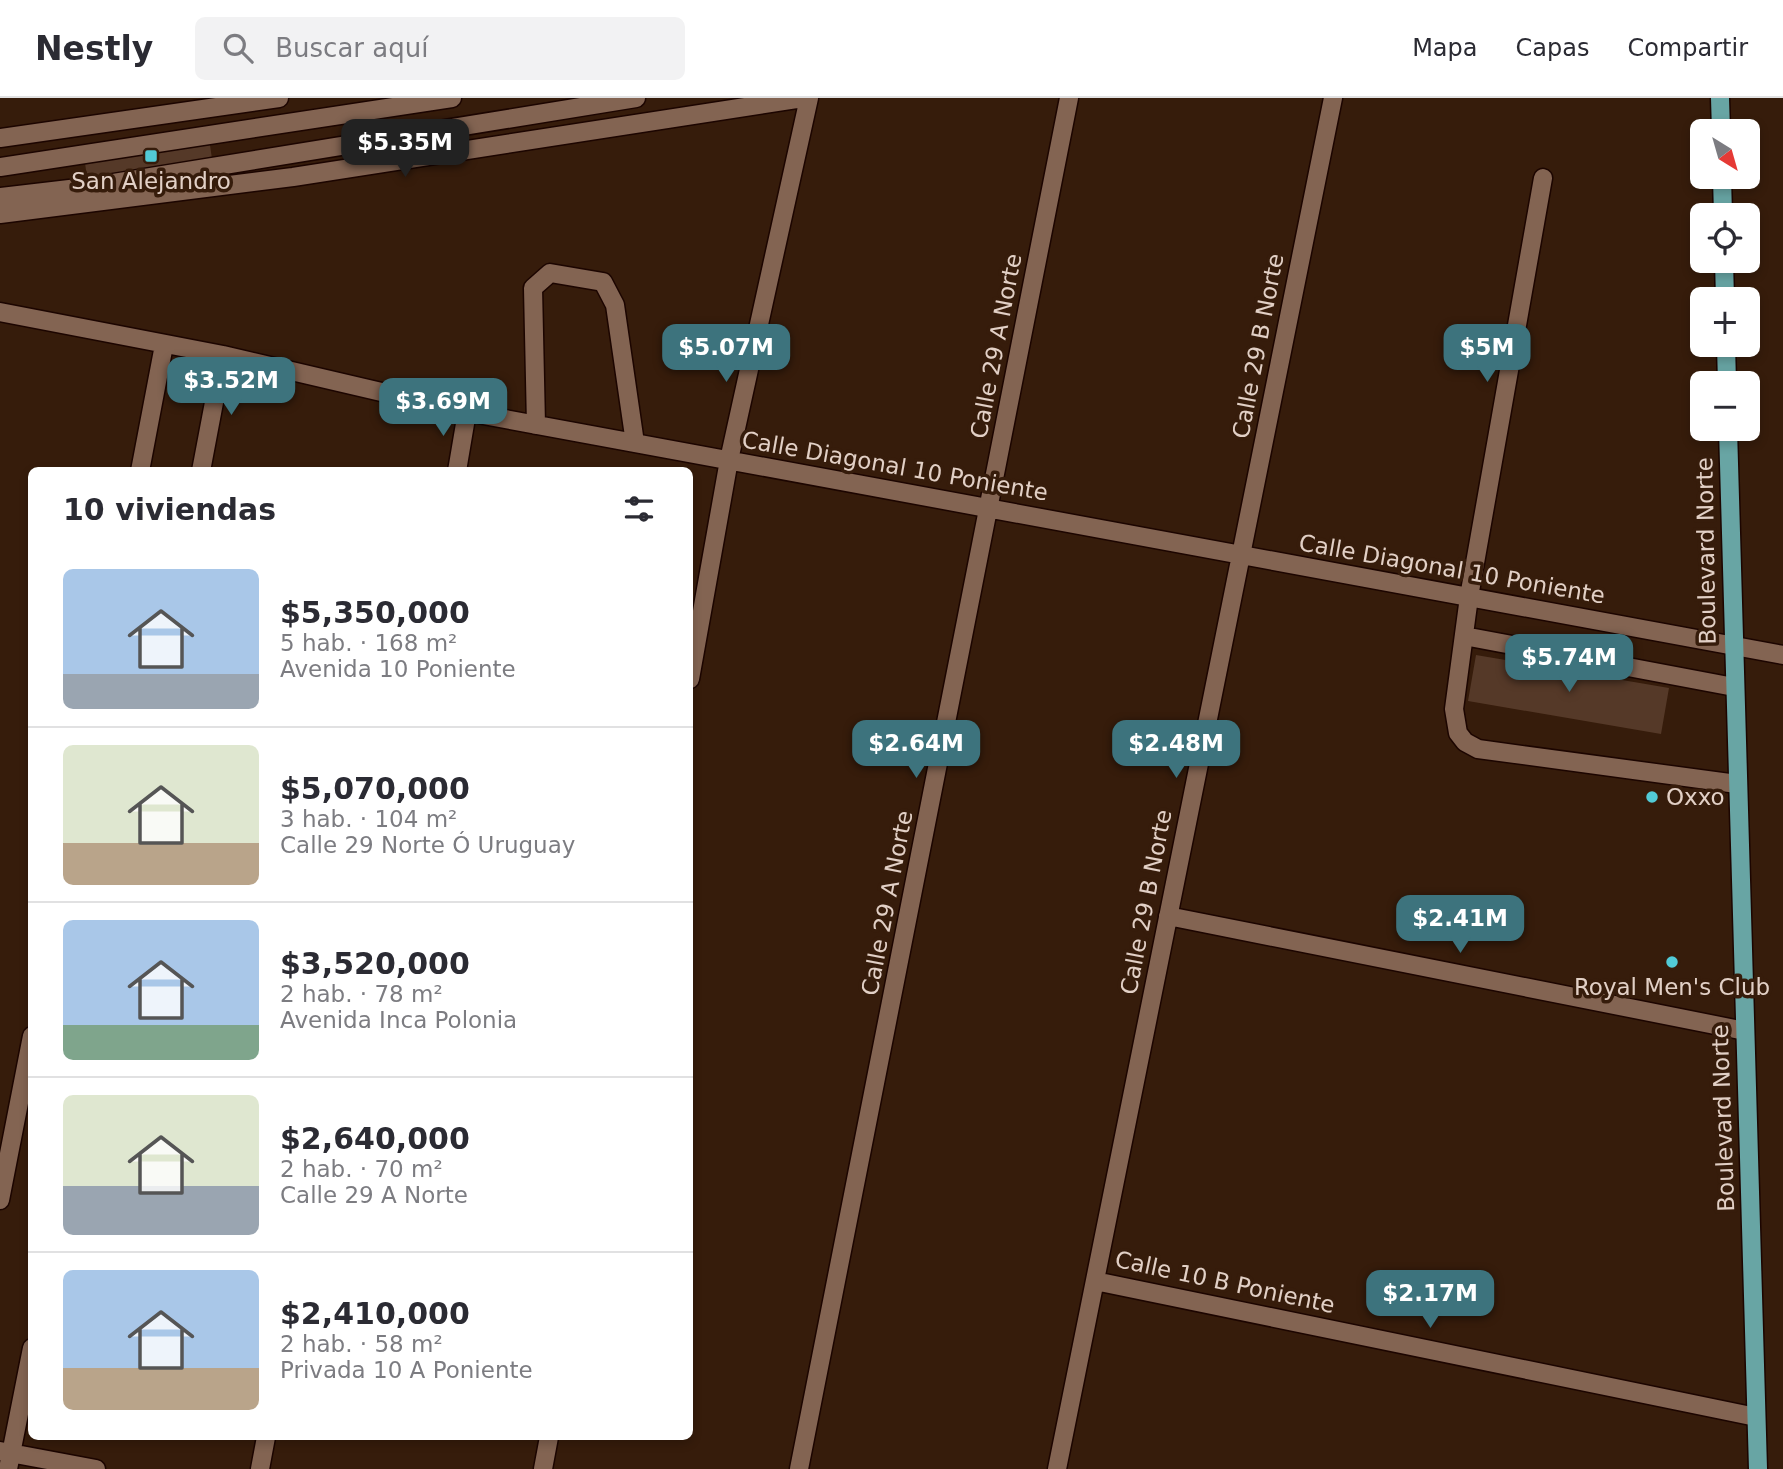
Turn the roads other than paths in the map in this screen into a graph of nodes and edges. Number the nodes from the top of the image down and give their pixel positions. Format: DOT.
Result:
graph roads {
  1 [pos="279,98"];
  2 [pos="452,98"];
  3 [pos="636,98"];
  4 [pos="803,98"];
  5 [pos="809,98"];
  6 [pos="1069,98"];
  7 [pos="1333,98"];
  8 [pos="1720,98"];
  9 [pos="1721,119"];
  10 [pos="0,138"];
  11 [pos="0,167"];
  12 [pos="1543,178"];
  13 [pos="0,197"];
  14 [pos="0,214"];
  15 [pos="0,312"];
  16 [pos="164,345"];
  17 [pos="223,355"];
  18 [pos="467,412"];
  19 [pos="536,425"];
  20 [pos="1728,441"];
  21 [pos="635,443"];
  22 [pos="729,460"];
  23 [pos="141,467"];
  24 [pos="202,467"];
  25 [pos="458,467"];
  26 [pos="990,508"];
  27 [pos="1241,555"];
  28 [pos="1469,597"];
  29 [pos="1464,636"];
  30 [pos="1733,645"];
  31 [pos="1783,655"];
  32 [pos="693,662"];
  33 [pos="1734,687"];
  34 [pos="1737,784"];
  35 [pos="1168,916"];
  36 [pos="1745,1031"];
  37 [pos="28,1056"];
  38 [pos="0,1200"];
  39 [pos="1095,1281"];
  40 [pos="28,1366"];
  41 [pos="1756,1417"];
  42 [pos="265,1440"];
  43 [pos="548,1440"];
  44 [pos="7,1458"];
  45 [pos="96,1469"];
  46 [pos="260,1469"];
  47 [pos="543,1469"];
  48 [pos="799,1469"];
  49 [pos="1057,1469"];
  50 [pos="1758,1469"];
  1 -- 10 [label="street"];
  2 -- 11 [label="street"];
  3 -- 13 [label="street"];
  4 -- 14 [label="street"];
  5 -- 22 [label="street"];
  6 -- 26 [label="street, Calle 29 A Norte"];
  7 -- 27 [label="street, Calle 29 B Norte"];
  8 -- 9 [label="main road"];
  12 -- 28 [label="street"];
  15 -- 16 [label="street, Calle Diagonal 10 Poniente"];
  16 -- 17 [label="street, Calle Diagonal 10 Poniente"];
  16 -- 23 [label="street"];
  17 -- 18 [label="street, Calle Diagonal 10 Poniente"];
  17 -- 24 [label="street"];
  18 -- 19 [label="street, Calle Diagonal 10 Poniente"];
  18 -- 25 [label="street"];
  19 -- 21 [label="street, Calle Diagonal 10 Poniente"];
  19 -- 21 [label="street"];
  20 -- 30 [label="main road, Boulevard Norte"];
  21 -- 22 [label="street, Calle Diagonal 10 Poniente"];
  22 -- 26 [label="street, Calle Diagonal 10 Poniente"];
  22 -- 32 [label="street"];
  26 -- 27 [label="street, Calle Diagonal 10 Poniente"];
  26 -- 48 [label="street, Calle 29 A Norte"];
  27 -- 28 [label="street, Calle Diagonal 10 Poniente"];
  27 -- 35 [label="street, Calle 29 B Norte"];
  28 -- 29 [label="street"];
  28 -- 30 [label="street, Calle Diagonal 10 Poniente"];
  29 -- 33 [label="street"];
  29 -- 34 [label="street"];
  30 -- 31 [label="street, Calle Diagonal 10 Poniente"];
  30 -- 33 [label="main road, Boulevard Norte"];
  33 -- 34 [label="main road, Boulevard Norte"];
  34 -- 36 [label="main road, Boulevard Norte"];
  35 -- 36 [label="street"];
  35 -- 39 [label="street, Calle 29 B Norte"];
  36 -- 41 [label="main road, Boulevard Norte"];
  37 -- 38 [label="street"];
  39 -- 41 [label="street, Calle 10 B Poniente"];
  39 -- 49 [label="street, Calle 29 B Norte"];
  40 -- 44 [label="street"];
  41 -- 50 [label="main road, Boulevard Norte"];
  42 -- 46 [label="street"];
  43 -- 47 [label="street"];
  44 -- 45 [label="street"];
}
